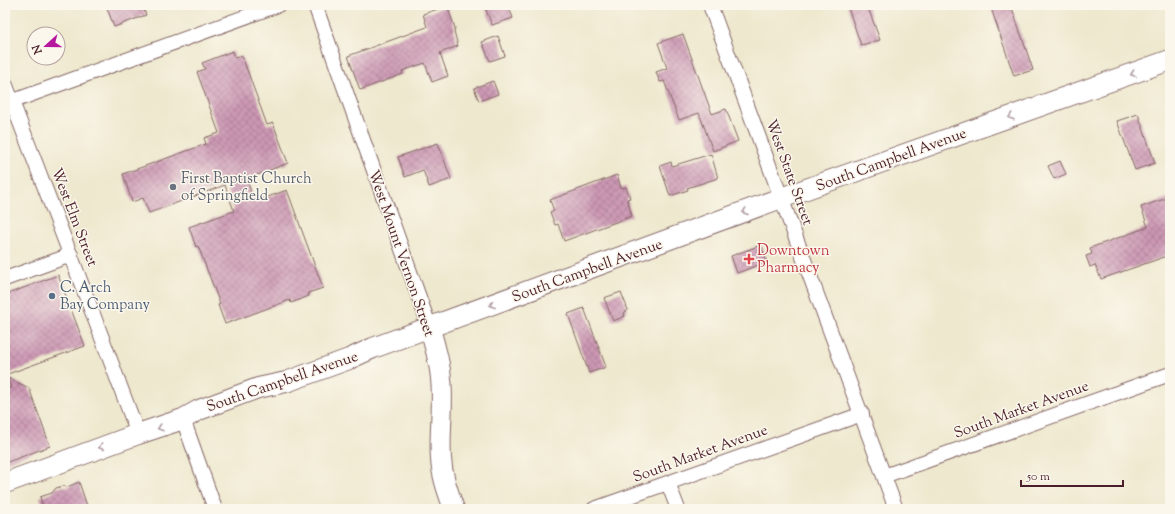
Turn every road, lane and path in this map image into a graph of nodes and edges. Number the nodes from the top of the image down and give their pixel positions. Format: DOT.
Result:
graph roads {
  1 [pos="278,5"];
  2 [pos="315,5"];
  3 [pos="710,5"];
  4 [pos="1170,60"];
  5 [pos="5,82"];
  6 [pos="8,103"];
  7 [pos="781,198"];
  8 [pos="71,255"];
  9 [pos="5,279"];
  10 [pos="430,328"];
  11 [pos="1170,374"];
  12 [pos="862,414"];
  13 [pos="183,419"];
  14 [pos="138,434"];
  15 [pos="884,476"];
  16 [pos="5,483"];
  17 [pos="668,483"];
  18 [pos="215,509"];
  19 [pos="454,509"];
  20 [pos="594,509"];
  21 [pos="678,509"];
  22 [pos="896,509"];
  1 -- 6 [label="street"];
  2 -- 10 [label="street, West Mount Vernon Street"];
  3 -- 7 [label="street, West State Street"];
  4 -- 7 [label="main road, South Campbell Avenue, one-way"];
  5 -- 6 [label="street, West Elm Street"];
  6 -- 8 [label="street, West Elm Street"];
  7 -- 10 [label="main road, South Campbell Avenue, one-way"];
  7 -- 12 [label="street, West State Street"];
  8 -- 9 [label="street"];
  8 -- 14 [label="street, West Elm Street"];
  10 -- 13 [label="main road, South Campbell Avenue"];
  10 -- 19 [label="main road, West Mount Vernon Street"];
  11 -- 15 [label="street, South Market Avenue"];
  12 -- 15 [label="street, West State Street"];
  12 -- 17 [label="street, South Market Avenue"];
  13 -- 14 [label="main road, South Campbell Avenue, one-way"];
  13 -- 18 [label="street"];
  14 -- 16 [label="main road, South Campbell Avenue, one-way"];
  15 -- 22 [label="street, West State Street"];
  17 -- 20 [label="street, South Market Avenue"];
  17 -- 21 [label="street"];
}
